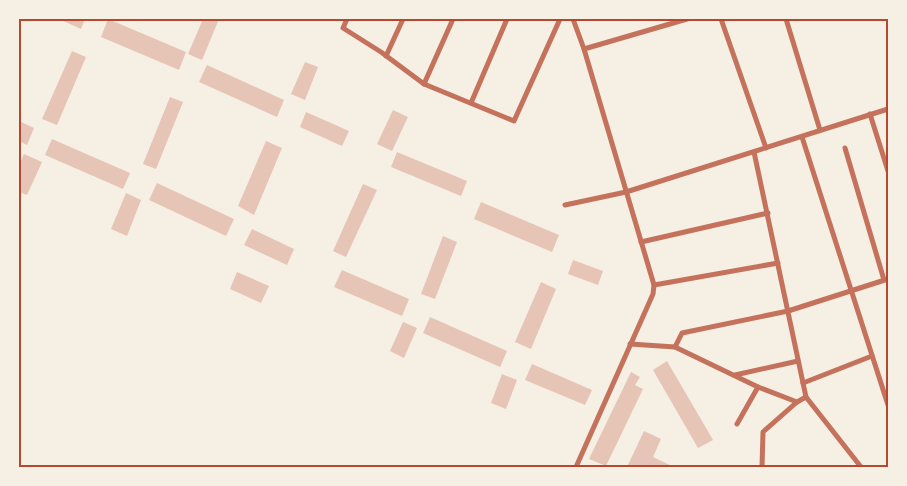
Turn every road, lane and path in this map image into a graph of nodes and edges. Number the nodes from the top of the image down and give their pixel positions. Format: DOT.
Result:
graph roads {
  1 [pos="346,19"];
  2 [pos="403,19"];
  3 [pos="453,19"];
  4 [pos="507,19"];
  5 [pos="560,19"];
  6 [pos="573,19"];
  7 [pos="687,19"];
  8 [pos="721,19"];
  9 [pos="786,19"];
  10 [pos="584,49"];
  11 [pos="386,56"];
  12 [pos="424,84"];
  13 [pos="471,103"];
  14 [pos="888,109"];
  15 [pos="870,114"];
  16 [pos="820,130"];
  17 [pos="802,137"];
  18 [pos="766,148"];
  19 [pos="845,148"];
  20 [pos="754,152"];
  21 [pos="888,171"];
  22 [pos="626,192"];
  23 [pos="565,205"];
  24 [pos="768,213"];
  25 [pos="641,242"];
  26 [pos="778,263"];
  27 [pos="886,280"];
  28 [pos="654,285"];
  29 [pos="851,291"];
  30 [pos="788,311"];
  31 [pos="630,344"];
  32 [pos="675,347"];
  33 [pos="872,356"];
  34 [pos="798,362"];
  35 [pos="734,375"];
  36 [pos="803,382"];
  37 [pos="758,387"];
  38 [pos="806,397"];
  39 [pos="797,402"];
  40 [pos="888,405"];
  41 [pos="737,424"];
  42 [pos="576,467"];
  43 [pos="762,467"];
  44 [pos="861,467"];
  1 -- 11 [label="street"];
  2 -- 11 [label="street"];
  3 -- 12 [label="street"];
  4 -- 13 [label="street"];
  5 -- 13 [label="street"];
  6 -- 10 [label="street"];
  7 -- 10 [label="street"];
  8 -- 18 [label="street"];
  9 -- 16 [label="street"];
  10 -- 22 [label="street"];
  11 -- 12 [label="street"];
  12 -- 13 [label="street"];
  14 -- 15 [label="street"];
  15 -- 16 [label="street"];
  15 -- 21 [label="street"];
  16 -- 17 [label="street"];
  17 -- 18 [label="street"];
  17 -- 29 [label="street"];
  18 -- 20 [label="street"];
  19 -- 27 [label="street"];
  20 -- 22 [label="street"];
  20 -- 24 [label="street"];
  22 -- 23 [label="street"];
  22 -- 25 [label="street"];
  24 -- 25 [label="street"];
  24 -- 26 [label="street"];
  25 -- 28 [label="street"];
  26 -- 28 [label="street"];
  26 -- 30 [label="street"];
  27 -- 29 [label="street"];
  28 -- 31 [label="street"];
  29 -- 30 [label="street"];
  29 -- 33 [label="street"];
  30 -- 32 [label="street"];
  30 -- 34 [label="street"];
  31 -- 32 [label="street"];
  31 -- 42 [label="street"];
  32 -- 35 [label="street"];
  33 -- 36 [label="street"];
  33 -- 40 [label="street"];
  34 -- 35 [label="street"];
  34 -- 36 [label="street"];
  35 -- 37 [label="street"];
  36 -- 38 [label="street"];
  37 -- 39 [label="street"];
  37 -- 41 [label="street"];
  38 -- 39 [label="street"];
  38 -- 44 [label="street"];
  39 -- 43 [label="street"];
}
